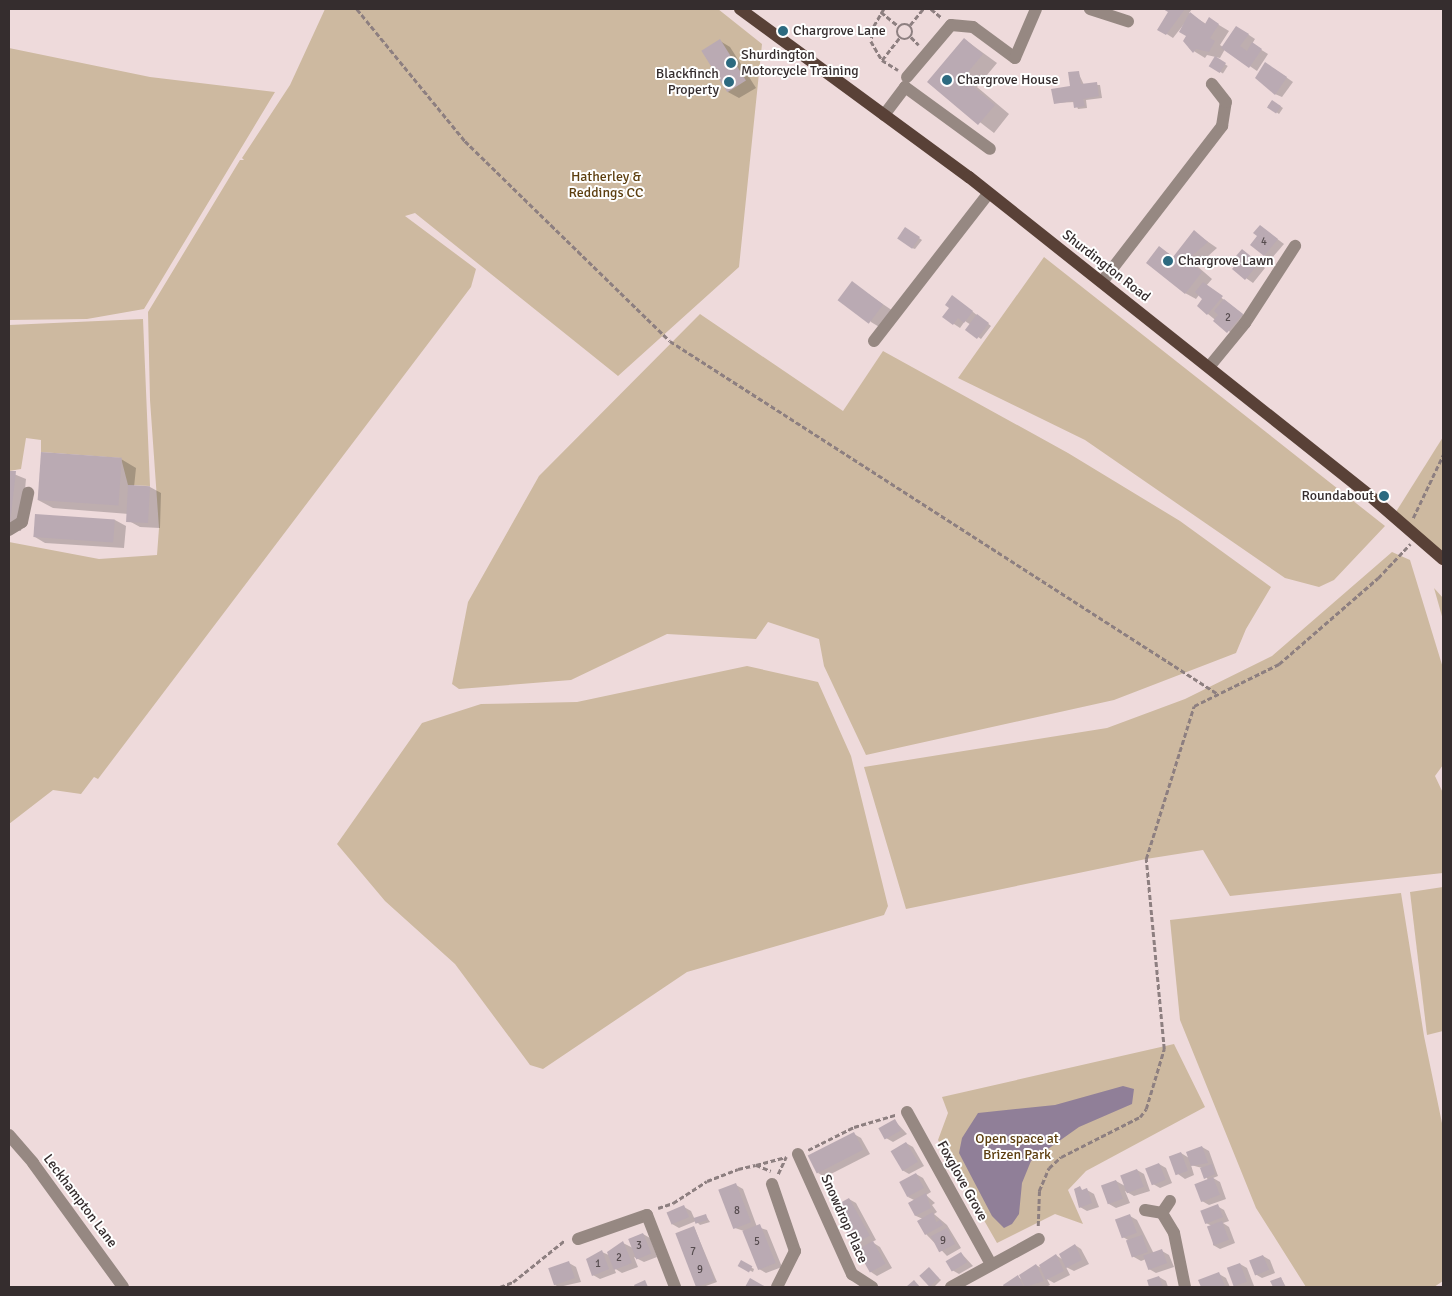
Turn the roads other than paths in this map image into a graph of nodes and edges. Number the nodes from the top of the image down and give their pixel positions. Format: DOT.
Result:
graph roads {
  1 [pos="1036,9"];
  2 [pos="1090,9"];
  3 [pos="743,10"];
  4 [pos="1128,21"];
  5 [pos="907,76"];
  6 [pos="1212,84"];
  7 [pos="884,115"];
  8 [pos="990,149"];
  9 [pos="989,193"];
  10 [pos="1295,246"];
  11 [pos="1102,282"];
  12 [pos="874,341"];
  13 [pos="1209,367"];
  14 [pos="28,492"];
  15 [pos="9,530"];
  16 [pos="1443,559"];
  17 [pos="907,1112"];
  18 [pos="9,1135"];
  19 [pos="792,1156"];
  20 [pos="776,1180"];
  21 [pos="1170,1201"];
  22 [pos="1145,1210"];
  23 [pos="1162,1213"];
  24 [pos="573,1236"];
  25 [pos="1039,1239"];
  26 [pos="991,1264"];
  27 [pos="123,1287"];
  28 [pos="675,1287"];
  29 [pos="777,1287"];
  30 [pos="872,1287"];
  31 [pos="951,1287"];
  32 [pos="1186,1287"];
  1 -- 5 [label="street"];
  2 -- 4 [label="street"];
  3 -- 7 [label="main road, Shurdington Road"];
  6 -- 11 [label="street"];
  7 -- 8 [label="street"];
  7 -- 9 [label="main road, Shurdington Road"];
  9 -- 11 [label="main road, Shurdington Road"];
  9 -- 12 [label="street"];
  10 -- 13 [label="street"];
  11 -- 13 [label="main road, Shurdington Road"];
  13 -- 16 [label="main road, Shurdington Road"];
  14 -- 15 [label="street"];
  17 -- 26 [label="street, Foxglove Grove"];
  18 -- 27 [label="street, Leckhampton Lane"];
  19 -- 30 [label="street, Snowdrop Place"];
  20 -- 29 [label="street"];
  21 -- 23 [label="street"];
  22 -- 23 [label="street"];
  23 -- 32 [label="street"];
  24 -- 28 [label="street"];
  25 -- 26 [label="street"];
  26 -- 31 [label="street"];
}
